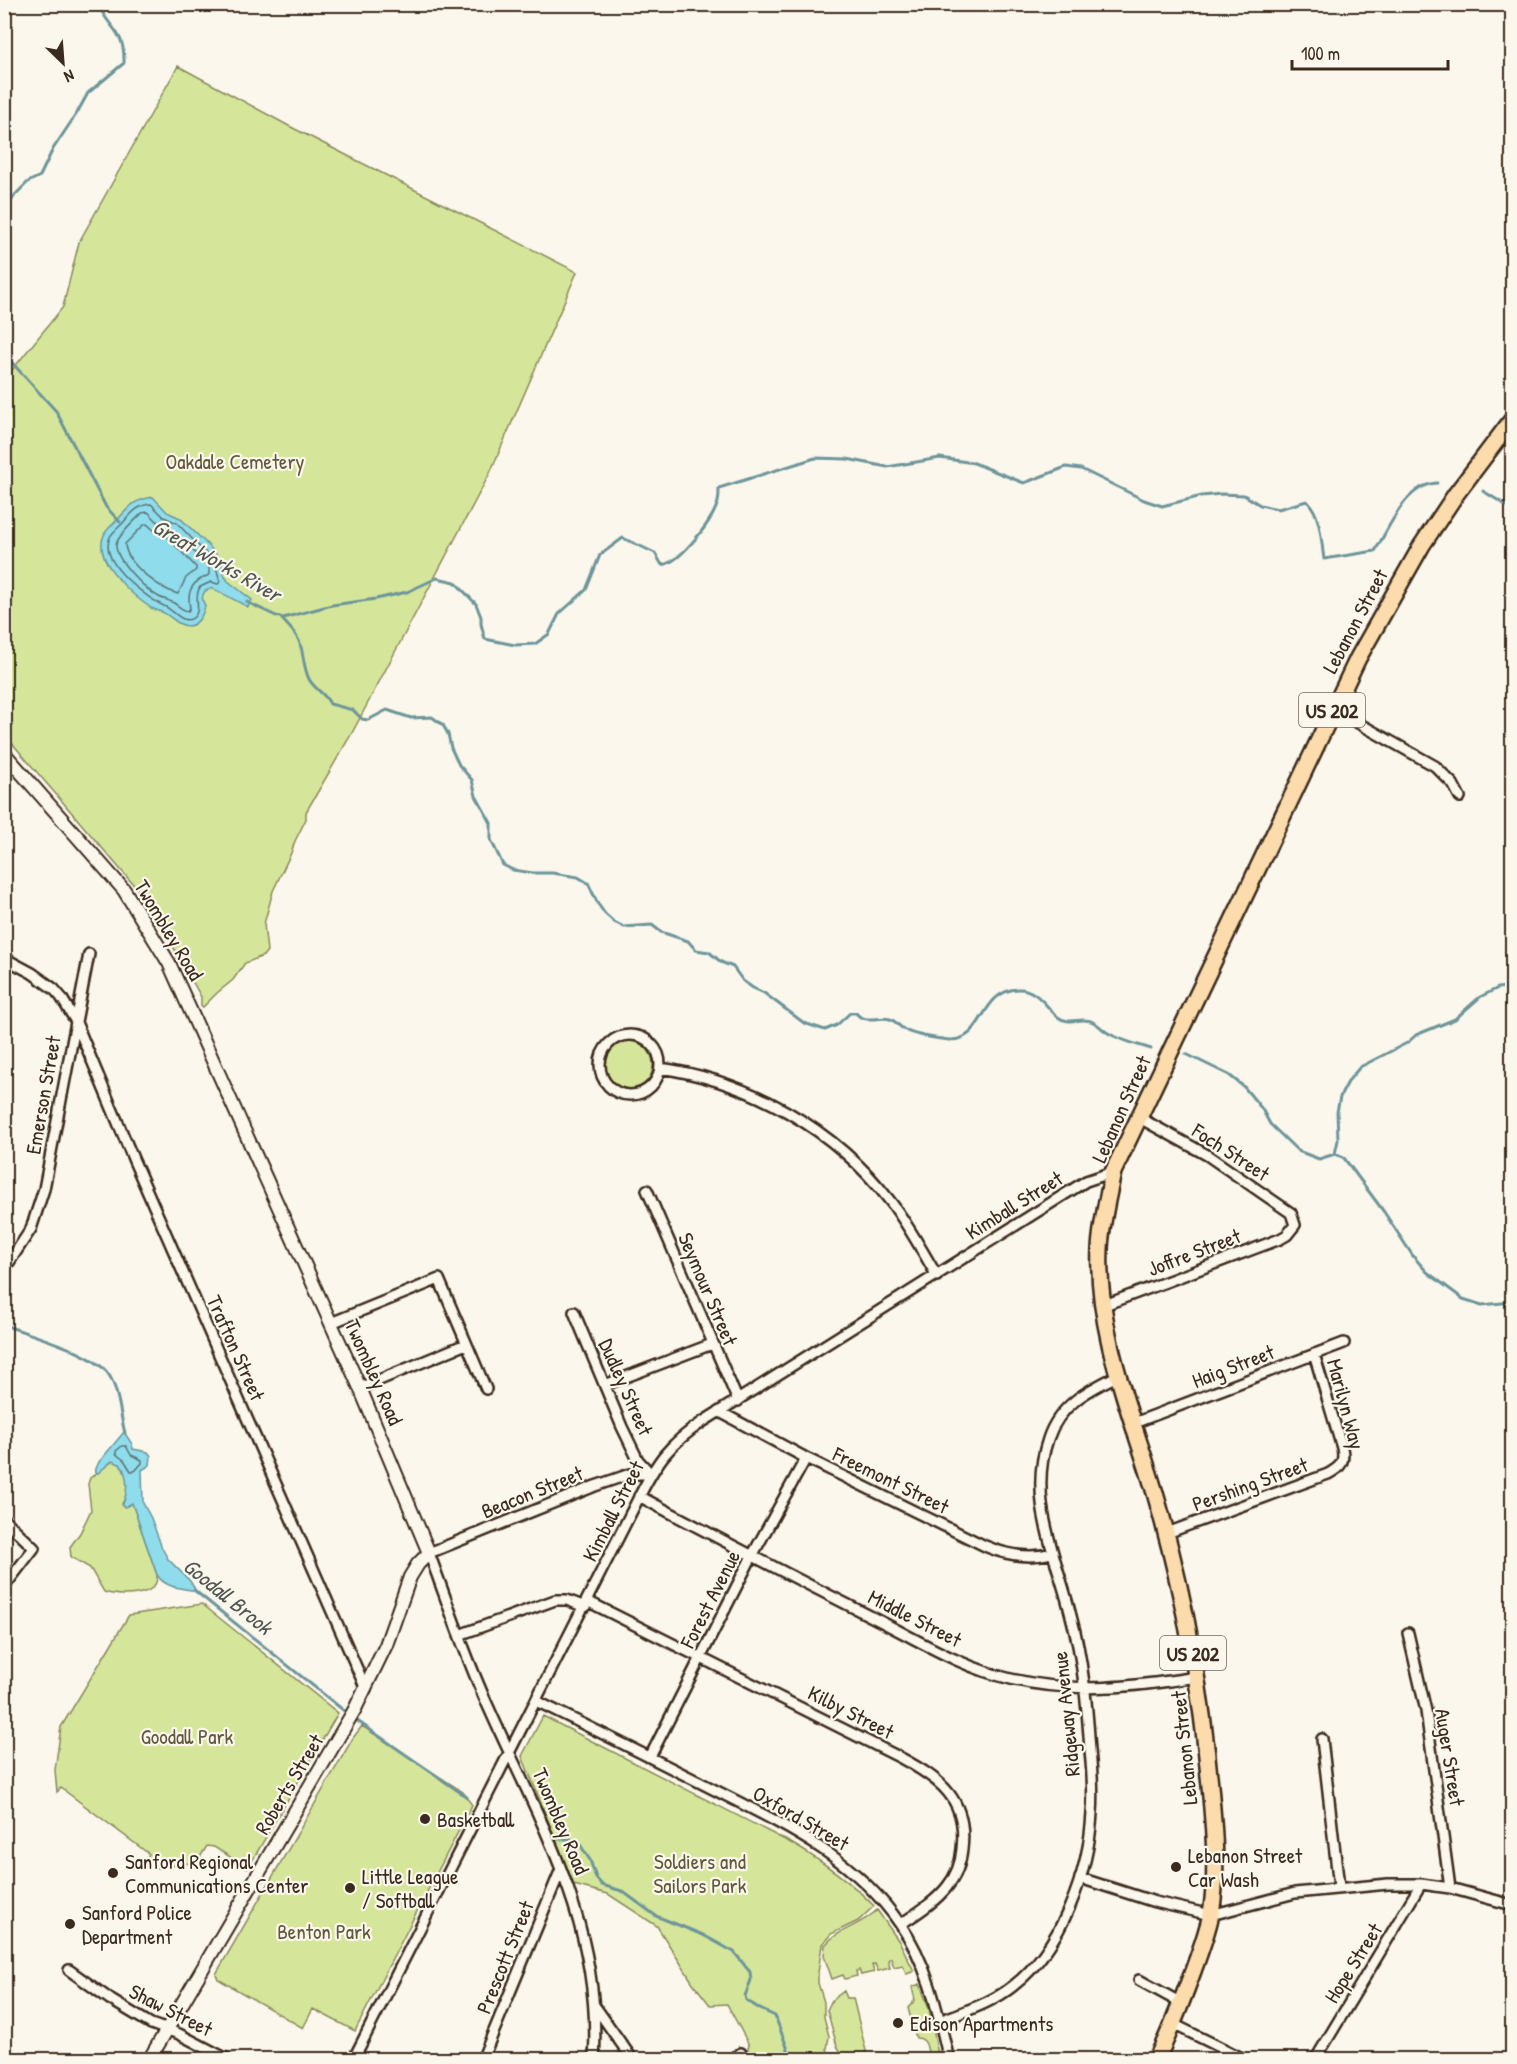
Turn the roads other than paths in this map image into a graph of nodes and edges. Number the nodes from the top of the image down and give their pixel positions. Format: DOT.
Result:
graph roads {
  1 [pos="1512,420"];
  2 [pos="1333,709"];
  3 [pos="4,753"];
  4 [pos="1460,797"];
  5 [pos="89,954"];
  6 [pos="4,958"];
  7 [pos="75,1020"];
  8 [pos="660,1068"];
  9 [pos="1138,1117"];
  10 [pos="1113,1172"];
  11 [pos="647,1190"];
  12 [pos="1295,1226"];
  13 [pos="4,1270"];
  14 [pos="937,1275"];
  15 [pos="1102,1306"];
  16 [pos="574,1312"];
  17 [pos="331,1323"];
  18 [pos="1344,1343"];
  19 [pos="466,1344"];
  20 [pos="712,1344"];
  21 [pos="1314,1354"];
  22 [pos="1119,1375"];
  23 [pos="605,1385"];
  24 [pos="360,1388"];
  25 [pos="486,1389"];
  26 [pos="738,1401"];
  27 [pos="720,1412"];
  28 [pos="1134,1423"];
  29 [pos="806,1458"];
  30 [pos="1342,1463"];
  31 [pos="651,1474"];
  32 [pos="639,1496"];
  33 [pos="4,1519"];
  34 [pos="1167,1533"];
  35 [pos="429,1553"];
  36 [pos="1053,1553"];
  37 [pos="752,1556"];
  38 [pos="4,1587"];
  39 [pos="586,1604"];
  40 [pos="1408,1633"];
  41 [pos="459,1635"];
  42 [pos="701,1656"];
  43 [pos="1197,1677"];
  44 [pos="366,1689"];
  45 [pos="1085,1689"];
  46 [pos="536,1701"];
  47 [pos="1322,1739"];
  48 [pos="509,1750"];
  49 [pos="650,1757"];
  50 [pos="561,1869"];
  51 [pos="1080,1878"];
  52 [pos="1421,1884"];
  53 [pos="1339,1887"];
  54 [pos="1450,1888"];
  55 [pos="1512,1905"];
  56 [pos="1210,1915"];
  57 [pos="901,1924"];
  58 [pos="69,1970"];
  59 [pos="1139,1980"];
  60 [pos="1181,2003"];
  61 [pos="594,2005"];
  62 [pos="940,2021"];
  63 [pos="1173,2024"];
  64 [pos="167,2029"];
  65 [pos="741,2053"];
  66 [pos="149,2060"];
  67 [pos="229,2060"];
  68 [pos="353,2060"];
  69 [pos="482,2060"];
  70 [pos="594,2060"];
  71 [pos="633,2060"];
  72 [pos="731,2060"];
  73 [pos="949,2060"];
  74 [pos="1156,2060"];
  75 [pos="1246,2060"];
  76 [pos="1315,2060"];
  1 -- 2 [label="highway, Lebanon Street / US 202"];
  2 -- 4 [label="street"];
  2 -- 9 [label="highway, Lebanon Street / US 202"];
  3 -- 17 [label="street, Twombley Road"];
  5 -- 7 [label="street, Emerson Street"];
  6 -- 7 [label="street, Trafton Street"];
  7 -- 13 [label="street, Emerson Street"];
  7 -- 44 [label="street, Trafton Street"];
  8 -- 8 [label="street"];
  8 -- 14 [label="street"];
  9 -- 10 [label="highway, Lebanon Street / US 202"];
  9 -- 12 [label="street, Foch Street"];
  10 -- 14 [label="street, Kimball Street"];
  10 -- 15 [label="highway, Lebanon Street / US 202"];
  11 -- 20 [label="street, Seymour Street"];
  12 -- 15 [label="street, Joffre Street"];
  14 -- 26 [label="street, Kimball Street"];
  15 -- 22 [label="highway, Lebanon Street / US 202"];
  16 -- 23 [label="street, Dudley Street"];
  17 -- 19 [label="street"];
  17 -- 24 [label="street, Twombley Road"];
  18 -- 21 [label="street, Haig Street"];
  19 -- 24 [label="street"];
  19 -- 25 [label="street"];
  20 -- 23 [label="street"];
  20 -- 26 [label="street, Seymour Street"];
  21 -- 28 [label="street, Haig Street"];
  21 -- 30 [label="street, Marilyn Way"];
  22 -- 28 [label="highway, Lebanon Street / US 202"];
  22 -- 36 [label="street, Ridgeway Avenue"];
  23 -- 31 [label="street, Dudley Street"];
  24 -- 35 [label="street, Twombley Road"];
  26 -- 27 [label="street, Kimball Street"];
  27 -- 29 [label="street, Freemont Street"];
  27 -- 31 [label="street, Kimball Street"];
  28 -- 34 [label="highway, Lebanon Street / US 202"];
  29 -- 36 [label="street, Freemont Street"];
  29 -- 37 [label="street, Forest Avenue"];
  30 -- 34 [label="street, Pershing Street"];
  31 -- 32 [label="street, Kimball Street"];
  31 -- 35 [label="street, Beacon Street"];
  32 -- 37 [label="street, Middle Street"];
  32 -- 39 [label="street, Kimball Street"];
  33 -- 38 [label="street"];
  34 -- 43 [label="highway, Lebanon Street / US 202"];
  35 -- 41 [label="street, Twombley Road"];
  35 -- 44 [label="street, Roberts Street"];
  36 -- 45 [label="street, Ridgeway Avenue"];
  37 -- 42 [label="street, Forest Avenue"];
  37 -- 45 [label="street, Middle Street"];
  39 -- 41 [label="street, Kilby Street"];
  39 -- 42 [label="street, Kilby Street"];
  39 -- 46 [label="street, Kimball Street"];
  40 -- 54 [label="street, Auger Street"];
  41 -- 48 [label="street, Twombley Road"];
  42 -- 49 [label="street, Forest Avenue"];
  42 -- 57 [label="street, Kilby Street"];
  43 -- 45 [label="street, Middle Street"];
  43 -- 56 [label="highway, Lebanon Street / US 202"];
  44 -- 64 [label="street, Roberts Street"];
  45 -- 51 [label="street, Ridgeway Avenue"];
  46 -- 48 [label="street, Kimball Street"];
  46 -- 49 [label="street, Oxford Street"];
  47 -- 53 [label="street"];
  48 -- 50 [label="street, Twombley Road"];
  48 -- 68 [label="street, Kimball Street"];
  49 -- 57 [label="street, Oxford Street"];
  50 -- 61 [label="street, Twombley Road"];
  50 -- 69 [label="street, Prescott Street"];
  51 -- 56 [label="street"];
  51 -- 62 [label="street, Ridgeway Avenue"];
  52 -- 53 [label="street"];
  52 -- 54 [label="street"];
  52 -- 76 [label="street, Hope Street"];
  53 -- 56 [label="street"];
  54 -- 55 [label="street"];
  56 -- 60 [label="highway, Lebanon Street / US 202"];
  57 -- 62 [label="street, Oxford Street"];
  58 -- 64 [label="street, Shaw Street"];
  59 -- 60 [label="street"];
  60 -- 63 [label="highway, Lebanon Street / US 202"];
  61 -- 70 [label="street, Twombley Road"];
  61 -- 71 [label="street"];
  62 -- 73 [label="street, Oxford Street"];
  63 -- 74 [label="highway, Lebanon Street / US 202"];
  63 -- 75 [label="street"];
  64 -- 66 [label="street, Roberts Street"];
  64 -- 67 [label="street, Shaw Street"];
  65 -- 72 [label="street"];
}
